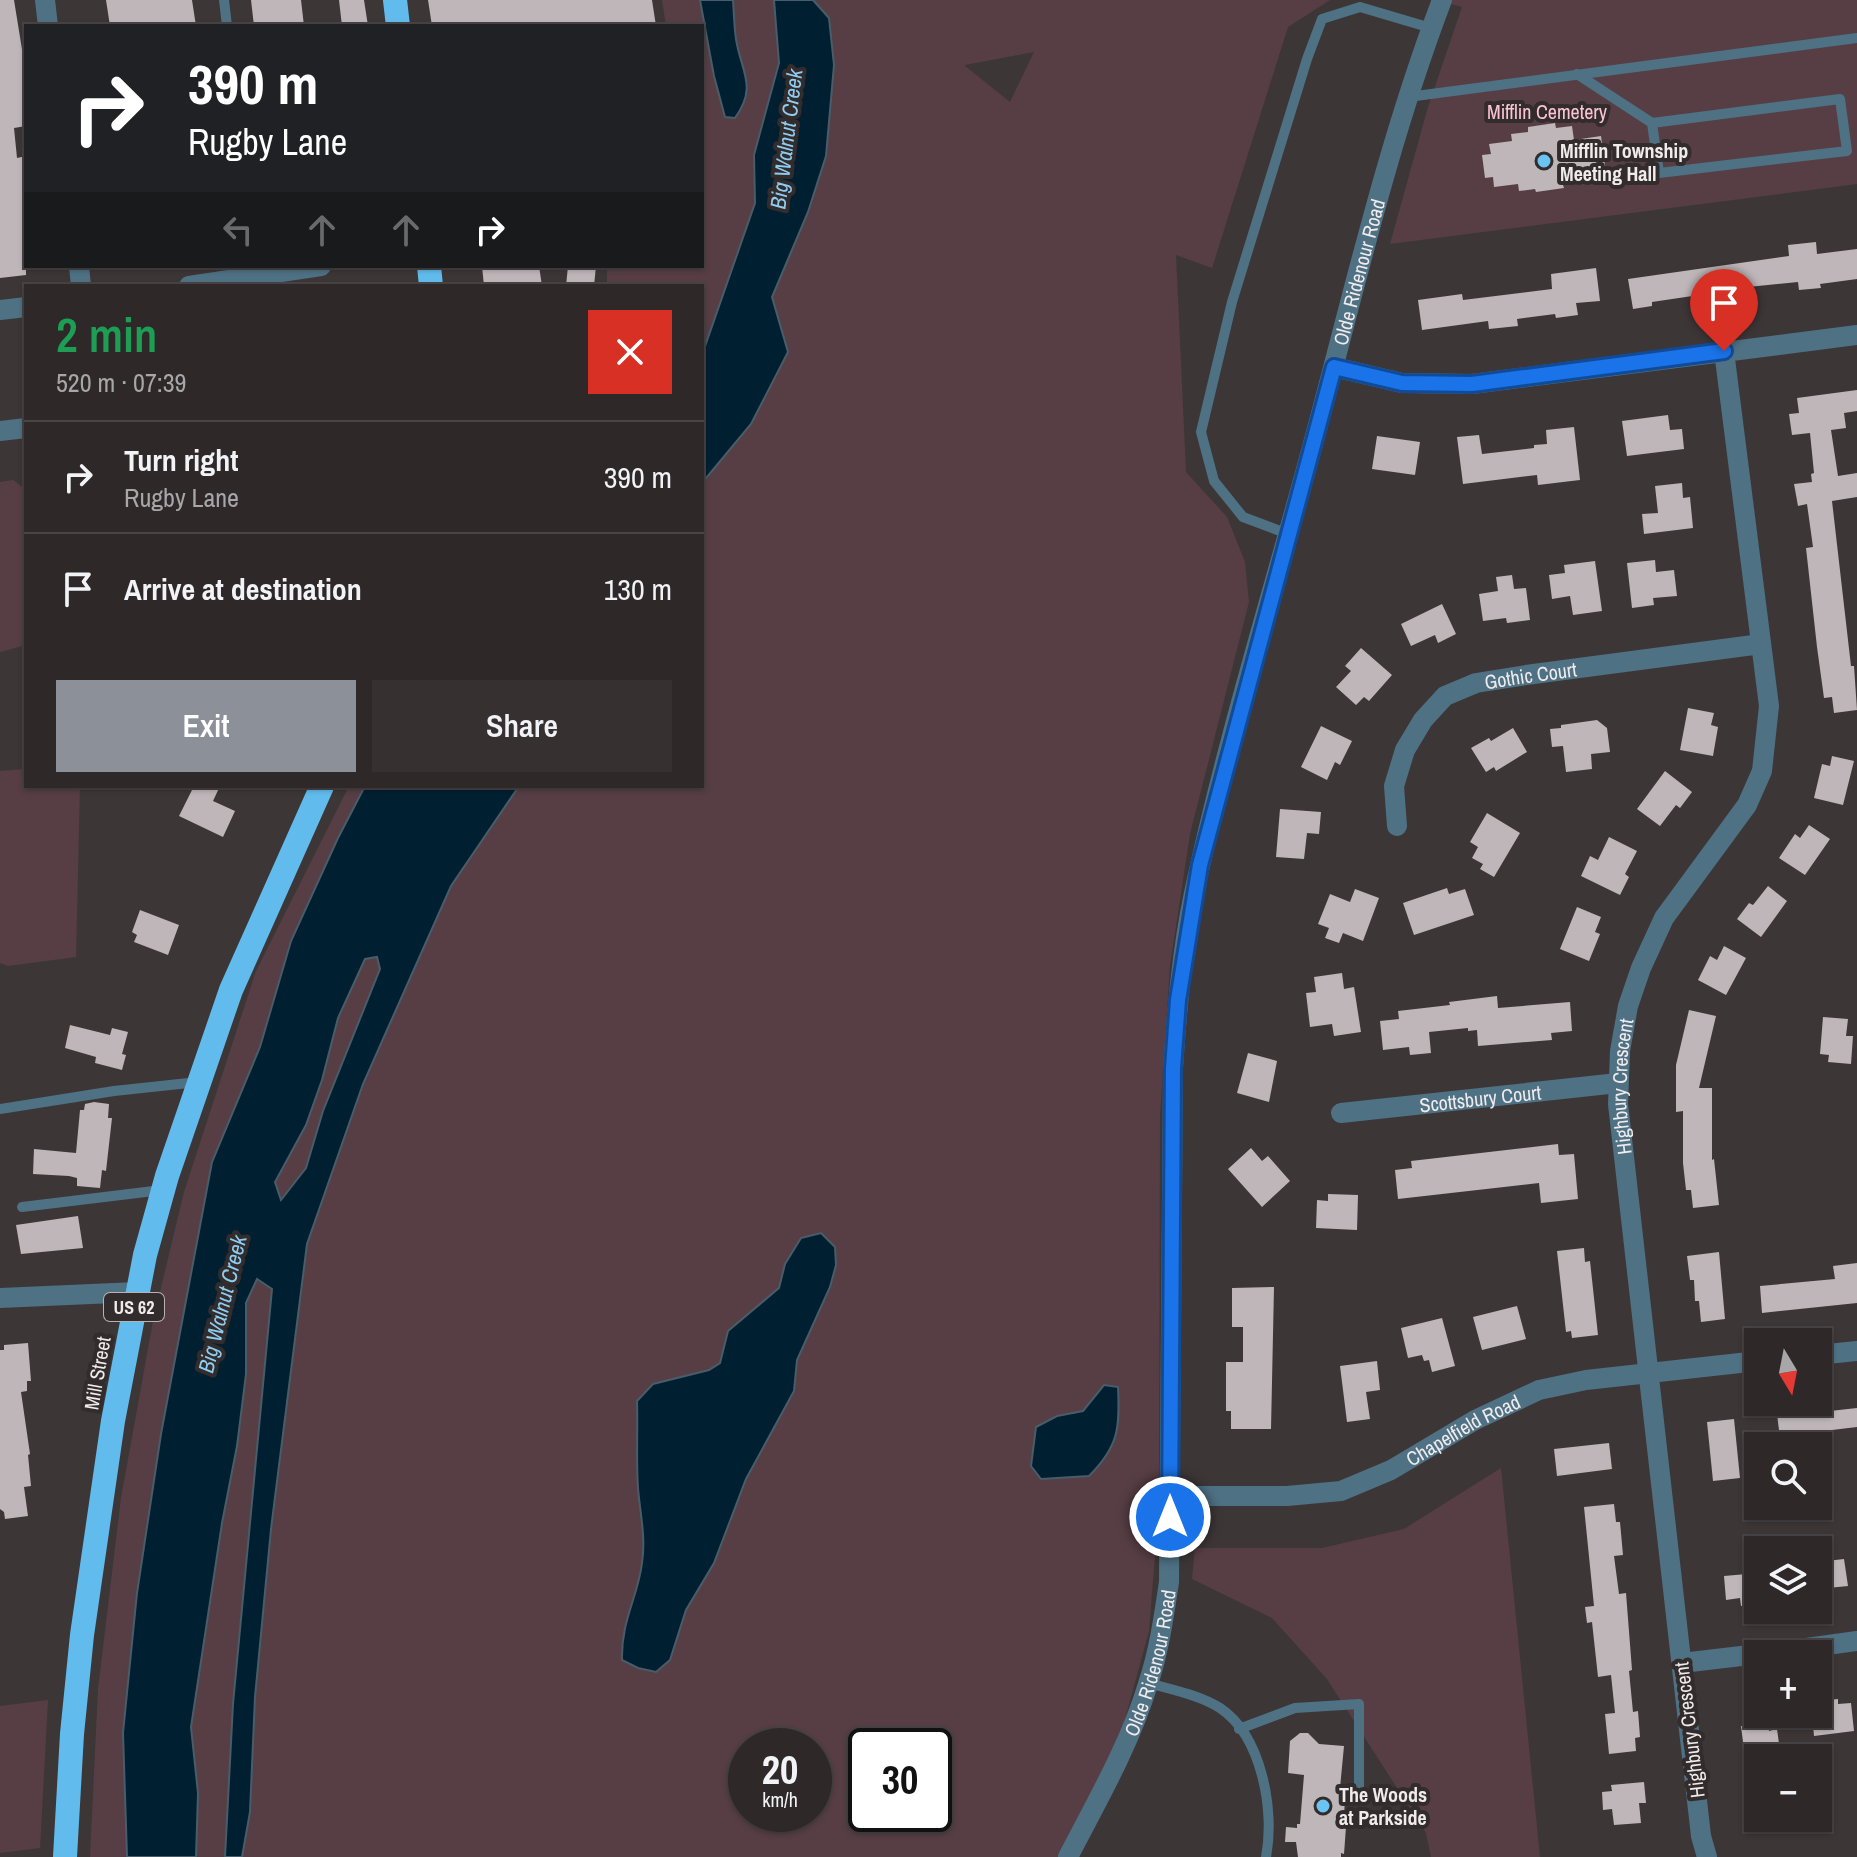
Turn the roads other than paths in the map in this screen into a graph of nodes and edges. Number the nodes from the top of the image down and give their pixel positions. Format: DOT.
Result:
graph roads {
  1 [pos="45,0"];
  2 [pos="224,0"];
  3 [pos="395,0"];
  4 [pos="1442,0"];
  5 [pos="48,24"];
  6 [pos="227,24"];
  7 [pos="398,24"];
  8 [pos="1431,28"];
  9 [pos="1857,38"];
  10 [pos="1577,74"];
  11 [pos="1408,97"];
  12 [pos="1652,123"];
  13 [pos="308,268"];
  14 [pos="257,276"];
  15 [pos="203,284"];
  16 [pos="24,307"];
  17 [pos="0,310"];
  18 [pos="1857,335"];
  19 [pos="1724,351"];
  20 [pos="1334,367"];
  21 [pos="24,428"];
  22 [pos="0,431"];
  23 [pos="1288,534"];
  24 [pos="1761,644"];
  25 [pos="321,788"];
  26 [pos="1397,826"];
  27 [pos="198,1082"];
  28 [pos="1618,1083"];
  29 [pos="0,1109"];
  30 [pos="1341,1113"];
  31 [pos="164,1189"];
  32 [pos="22,1207"];
  33 [pos="137,1292"];
  34 [pos="0,1298"];
  35 [pos="1857,1351"];
  36 [pos="1832,1354"];
  37 [pos="1744,1363"];
  38 [pos="1648,1373"];
  39 [pos="1170,1496"];
  40 [pos="1857,1641"];
  41 [pos="1832,1644"];
  42 [pos="1744,1656"];
  43 [pos="1682,1663"];
  44 [pos="1149,1683"];
  45 [pos="1239,1729"];
  46 [pos="1359,1790"];
  47 [pos="65,1857"];
  48 [pos="1068,1857"];
  49 [pos="1266,1857"];
  50 [pos="1707,1857"];
  1 -- 5 [label="street"];
  2 -- 6 [label="lane"];
  3 -- 7 [label="highway"];
  4 -- 8 [label="street, Olde Ridenour Road"];
  8 -- 11 [label="street, Olde Ridenour Road"];
  8 -- 23 [label="lane"];
  9 -- 10 [label="lane"];
  10 -- 11 [label="lane"];
  10 -- 12 [label="lane"];
  11 -- 20 [label="street, Olde Ridenour Road"];
  12 -- 12 [label="lane"];
  13 -- 14 [label="street"];
  14 -- 15 [label="street"];
  16 -- 17 [label="street"];
  18 -- 19 [label="street"];
  19 -- 20 [label="street"];
  19 -- 24 [label="street, Highbury Crescent"];
  20 -- 23 [label="street, Olde Ridenour Road"];
  21 -- 22 [label="street"];
  23 -- 39 [label="street, Olde Ridenour Road"];
  24 -- 26 [label="street, Gothic Court"];
  24 -- 28 [label="street, Highbury Crescent"];
  25 -- 27 [label="highway, Mill Street / US 62"];
  27 -- 29 [label="lane"];
  27 -- 31 [label="highway, Mill Street / US 62"];
  28 -- 30 [label="street, Scottsbury Court"];
  28 -- 38 [label="street, Highbury Crescent"];
  31 -- 32 [label="lane"];
  31 -- 33 [label="highway, Mill Street / US 62"];
  33 -- 34 [label="street"];
  33 -- 47 [label="highway, Mill Street / US 62"];
  35 -- 36 [label="street"];
  37 -- 38 [label="street, Chapelfield Road"];
  38 -- 39 [label="street, Chapelfield Road"];
  38 -- 43 [label="street, Highbury Crescent"];
  39 -- 44 [label="street, Olde Ridenour Road"];
  40 -- 41 [label="street"];
  42 -- 43 [label="street"];
  43 -- 50 [label="street, Highbury Crescent"];
  44 -- 45 [label="lane"];
  44 -- 48 [label="street, Olde Ridenour Road"];
  45 -- 46 [label="lane"];
  45 -- 49 [label="lane"];
}
